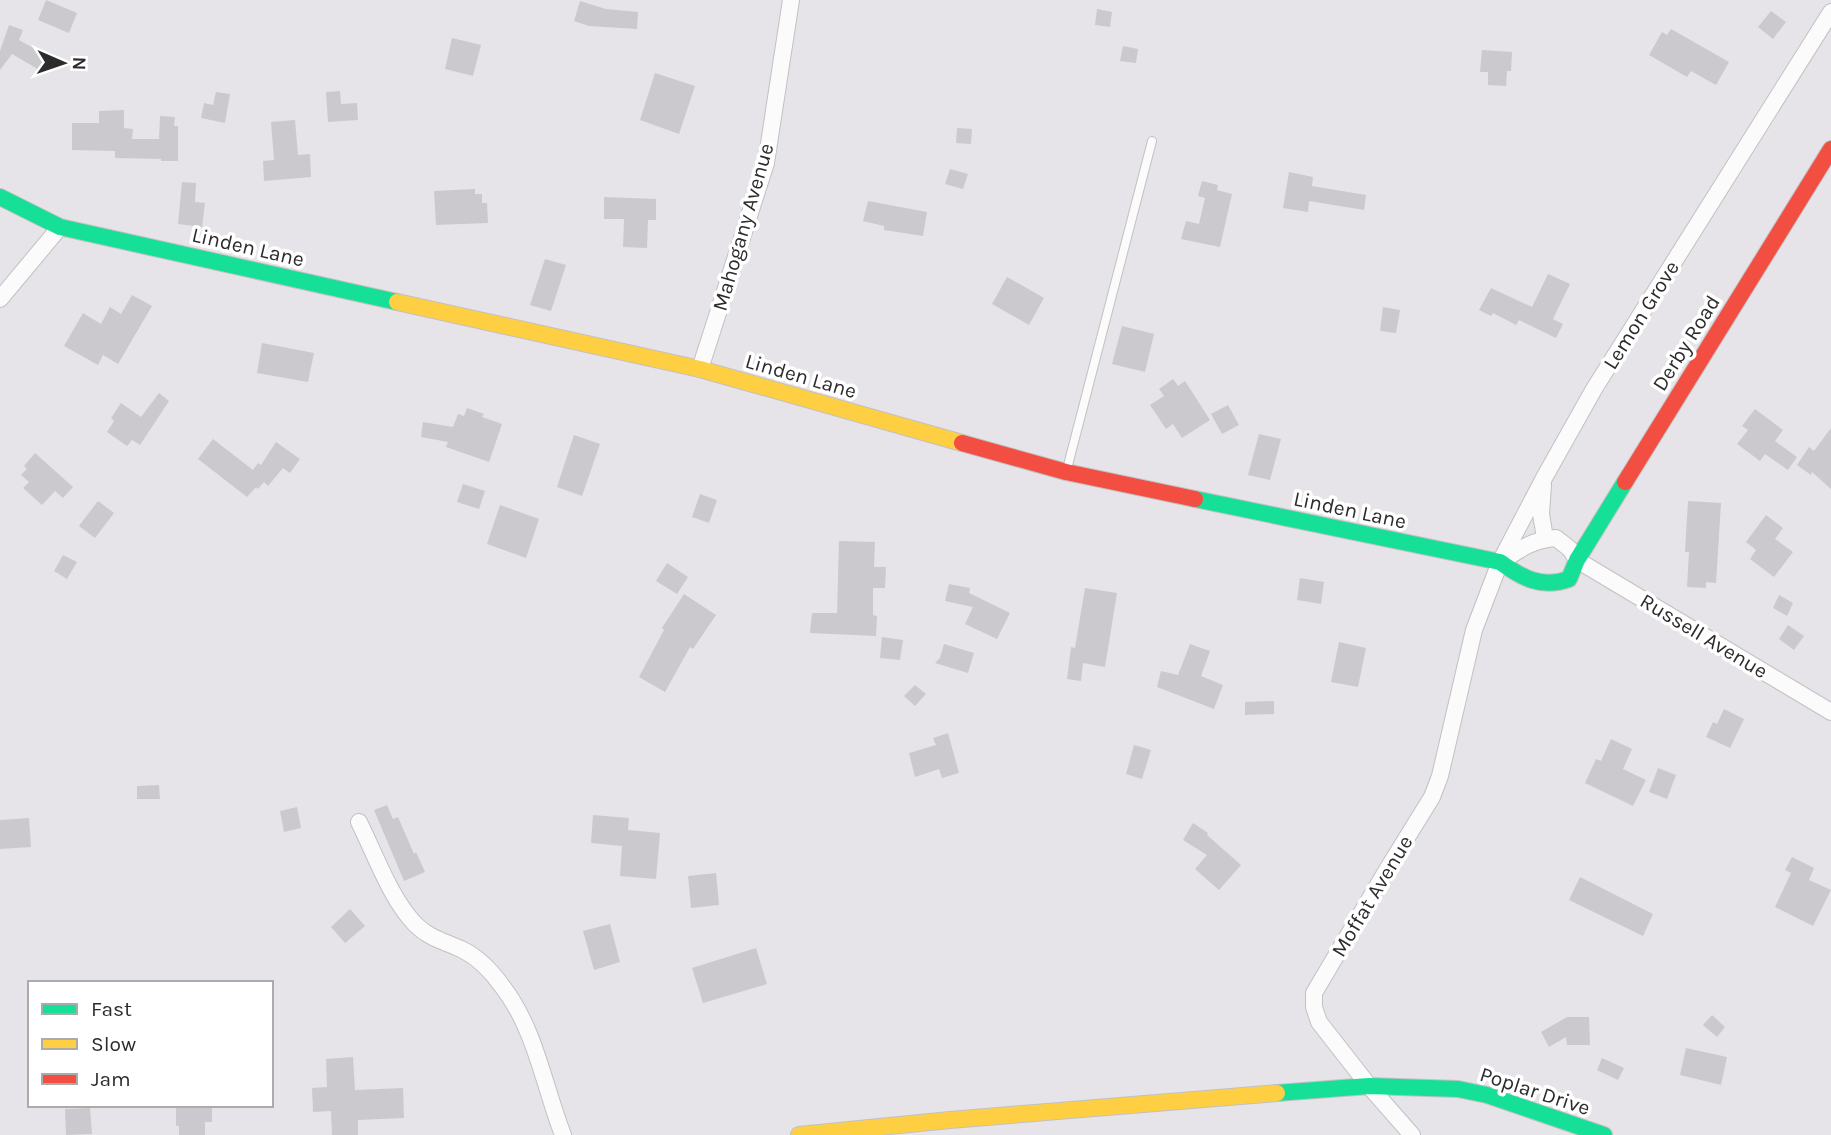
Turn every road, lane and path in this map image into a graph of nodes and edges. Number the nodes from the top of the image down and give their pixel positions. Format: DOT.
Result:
graph roads {
  1 [pos="791,0"];
  2 [pos="1831,12"];
  3 [pos="1152,141"];
  4 [pos="1831,149"];
  5 [pos="0,197"];
  6 [pos="60,227"];
  7 [pos="0,299"];
  8 [pos="700,369"];
  9 [pos="1066,472"];
  10 [pos="1544,478"];
  11 [pos="1545,538"];
  12 [pos="1577,560"];
  13 [pos="1500,562"];
  14 [pos="1474,630"];
  15 [pos="1831,712"];
  16 [pos="359,822"];
  17 [pos="1369,1086"];
  18 [pos="563,1135"];
  19 [pos="799,1135"];
  20 [pos="1412,1135"];
  21 [pos="1604,1135"];
  1 -- 8 [label="street, Mahogany Avenue"];
  2 -- 10 [label="street, Lemon Grove"];
  3 -- 9 [label="lane"];
  4 -- 12 [label="street, Derby Road"];
  5 -- 6 [label="street, Linden Lane"];
  6 -- 7 [label="street"];
  6 -- 8 [label="street, Linden Lane"];
  8 -- 9 [label="street, Linden Lane"];
  9 -- 13 [label="street, Linden Lane"];
  10 -- 11 [label="street"];
  10 -- 13 [label="street, Lemon Grove"];
  11 -- 12 [label="street, Russell Avenue"];
  11 -- 13 [label="street"];
  12 -- 13 [label="street, Linden Lane"];
  12 -- 15 [label="street, Russell Avenue"];
  13 -- 14 [label="street, Lemon Grove"];
  14 -- 17 [label="street, Moffat Avenue"];
  16 -- 18 [label="street"];
  17 -- 19 [label="street, Poplar Drive"];
  17 -- 20 [label="street, Moffat Avenue"];
  17 -- 21 [label="street, Poplar Drive"];
}
